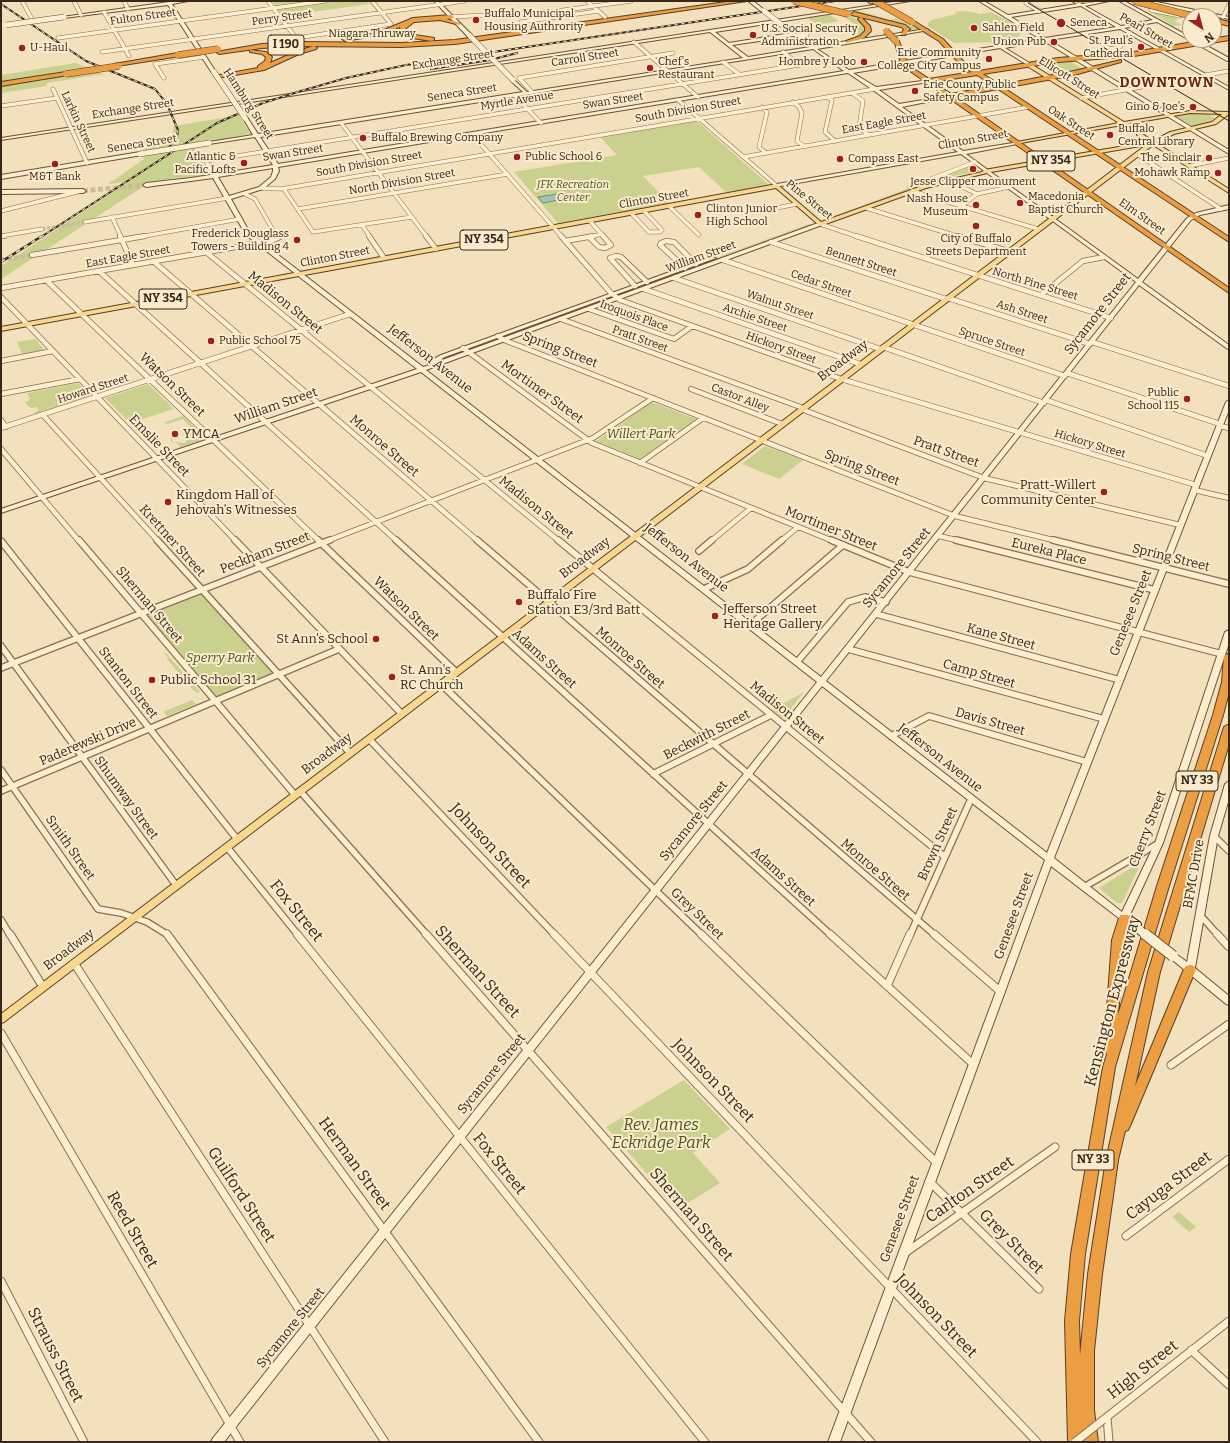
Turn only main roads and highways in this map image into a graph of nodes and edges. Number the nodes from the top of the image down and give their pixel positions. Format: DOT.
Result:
graph roads {
  1 [pos="726,1"];
  2 [pos="744,1"];
  3 [pos="794,1"];
  4 [pos="810,1"];
  5 [pos="870,1"];
  6 [pos="875,1"];
  7 [pos="1093,1"];
  8 [pos="1134,1"];
  9 [pos="1140,1"];
  10 [pos="1078,2"];
  11 [pos="445,11"];
  12 [pos="1182,13"];
  13 [pos="1182,13"];
  14 [pos="851,14"];
  15 [pos="452,17"];
  16 [pos="435,18"];
  17 [pos="863,18"];
  18 [pos="458,24"];
  19 [pos="555,28"];
  20 [pos="924,29"];
  21 [pos="903,34"];
  22 [pos="458,39"];
  23 [pos="1229,40"];
  24 [pos="323,42"];
  25 [pos="848,42"];
  26 [pos="348,44"];
  27 [pos="221,51"];
  28 [pos="1121,57"];
  29 [pos="1029,65"];
  30 [pos="254,70"];
  31 [pos="978,73"];
  32 [pos="216,74"];
  33 [pos="1050,78"];
  34 [pos="928,80"];
  35 [pos="1,82"];
  36 [pos="999,88"];
  37 [pos="950,96"];
  38 [pos="1228,113"];
  39 [pos="1124,125"];
  40 [pos="1069,133"];
  41 [pos="1138,134"];
  42 [pos="1016,142"];
  43 [pos="1152,143"];
  44 [pos="1098,153"];
  45 [pos="1044,162"];
  46 [pos="1119,168"];
  47 [pos="989,172"];
  48 [pos="777,186"];
  49 [pos="911,189"];
  50 [pos="1229,191"];
  51 [pos="1087,192"];
  52 [pos="818,222"];
  53 [pos="1229,240"];
  54 [pos="1229,291"];
  55 [pos="1,329"];
  56 [pos="1226,655"];
  57 [pos="1228,679"];
  58 [pos="1229,727"];
  59 [pos="1124,918"];
  60 [pos="1190,969"];
  61 [pos="1,1019"];
  62 [pos="1109,1067"];
  63 [pos="1112,1160"];
  64 [pos="1075,1442"];
  65 [pos="1091,1442"];
  1 -- 19 [label="highway, Niagara Thruway / I 190"];
  2 -- 19 [label="highway, Niagara Thruway / I 190"];
  3 -- 14 [label="highway, bridge"];
  4 -- 14 [label="highway, bridge"];
  5 -- 20 [label="highway, bridge"];
  6 -- 20 [label="highway, bridge"];
  7 -- 10 [label="highway"];
  8 -- 12 [label="highway, bridge"];
  9 -- 13 [label="highway, bridge"];
  11 -- 16 [label="highway"];
  14 -- 17 [label="highway"];
  15 -- 16 [label="highway"];
  16 -- 18 [label="highway"];
  16 -- 22 [label="highway"];
  16 -- 24 [label="highway"];
  17 -- 21 [label="highway"];
  17 -- 25 [label="highway"];
  17 -- 34 [label="highway, Elm Street, bridge"];
  19 -- 22 [label="highway, Niagara Thruway / I 190"];
  19 -- 26 [label="highway, Niagara Thruway / I 190"];
  20 -- 31 [label="highway, Oak Street"];
  22 -- 24 [label="highway, Niagara Thruway / I 190"];
  23 -- 28 [label="highway"];
  24 -- 27 [label="highway, Niagara Thruway / I 190"];
  26 -- 27 [label="highway, Niagara Thruway / I 190"];
  26 -- 30 [label="highway"];
  27 -- 30 [label="highway"];
  27 -- 35 [label="highway, Niagara Thruway / I 190, bridge"];
  28 -- 29 [label="highway, South Division Street"];
  28 -- 33 [label="highway"];
  29 -- 31 [label="highway, South Division Street"];
  29 -- 33 [label="main road, Ellicott Street"];
  30 -- 32 [label="highway"];
  31 -- 34 [label="highway, South Division Street"];
  31 -- 36 [label="highway, Oak Street"];
  33 -- 36 [label="highway"];
  33 -- 39 [label="main road, Ellicott Street"];
  34 -- 37 [label="highway, Elm Street"];
  36 -- 37 [label="highway"];
  36 -- 40 [label="highway, Oak Street"];
  37 -- 42 [label="highway, Elm Street"];
  38 -- 39 [label="main road, Clinton Street"];
  38 -- 43 [label="main road, Broadway"];
  39 -- 40 [label="main road, Clinton Street"];
  40 -- 42 [label="main road, Clinton Street"];
  40 -- 44 [label="highway, Oak Street"];
  41 -- 43 [label="main road"];
  42 -- 45 [label="highway, Elm Street"];
  43 -- 44 [label="main road, William Street / NY 354"];
  43 -- 46 [label="main road, Broadway"];
  43 -- 50 [label="main road"];
  44 -- 45 [label="main road, William Street / NY 354"];
  44 -- 46 [label="highway, Oak Street"];
  45 -- 47 [label="main road, William Street / NY 354"];
  45 -- 51 [label="highway, Elm Street"];
  46 -- 51 [label="main road, Broadway"];
  46 -- 53 [label="highway, Oak Street"];
  47 -- 49 [label="main road, William Street / NY 354"];
  47 -- 49 [label="main road, William Street / NY 354"];
  48 -- 52 [label="main road, Pine Street"];
  48 -- 55 [label="main road, Clinton Street / NY 354"];
  49 -- 52 [label="main road, William Street / NY 354"];
  49 -- 52 [label="main road, William Street / NY 354"];
  51 -- 54 [label="highway, Elm Street"];
  51 -- 61 [label="main road, Broadway"];
  56 -- 57 [label="highway, Kensington Expressway"];
  57 -- 62 [label="highway, Kensington Expressway / NY 33"];
  58 -- 63 [label="highway, NY 33"];
  59 -- 62 [label="highway"];
  60 -- 63 [label="highway"];
  62 -- 64 [label="highway, Kensington Expressway / NY 33"];
  63 -- 65 [label="highway, NY 33"];
}
